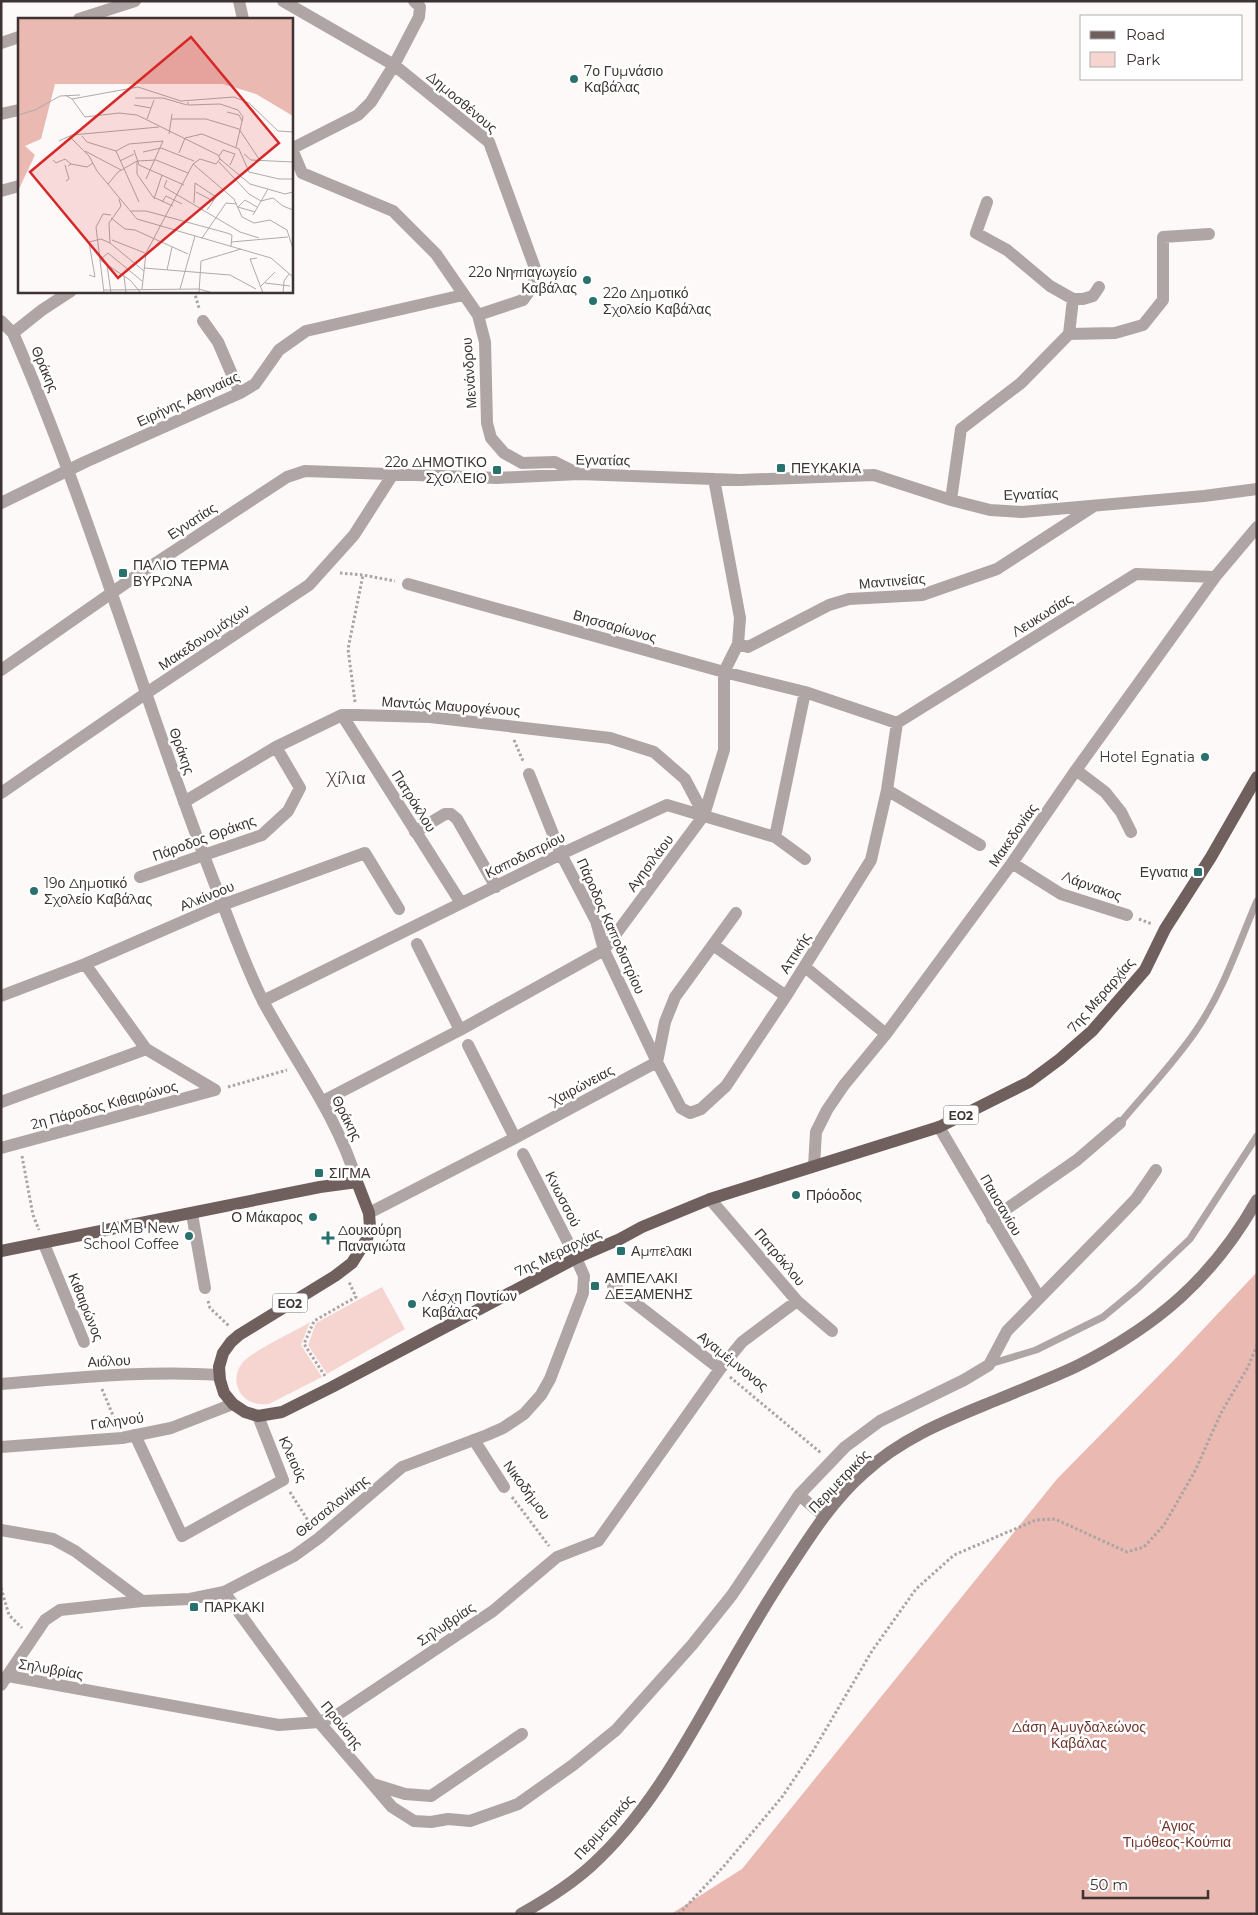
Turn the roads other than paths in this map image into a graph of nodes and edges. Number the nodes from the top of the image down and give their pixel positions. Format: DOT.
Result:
graph roads {
  1 [pos="135,1"];
  2 [pos="239,1"];
  3 [pos="283,1"];
  4 [pos="414,1"];
  5 [pos="82,18"];
  6 [pos="243,18"];
  7 [pos="18,38"];
  8 [pos="1,43"];
  9 [pos="394,65"];
  10 [pos="18,110"];
  11 [pos="1,114"];
  12 [pos="292,149"];
  13 [pos="296,176"];
  14 [pos="18,186"];
  15 [pos="1,191"];
  16 [pos="986,202"];
  17 [pos="1209,234"];
  18 [pos="1099,287"];
  19 [pos="69,292"];
  20 [pos="463,295"];
  21 [pos="1073,299"];
  22 [pos="478,315"];
  23 [pos="1,321"];
  24 [pos="203,321"];
  25 [pos="13,333"];
  26 [pos="1069,334"];
  27 [pos="240,393"];
  28 [pos="69,470"];
  29 [pos="392,474"];
  30 [pos="579,474"];
  31 [pos="714,479"];
  32 [pos="1257,489"];
  33 [pos="951,500"];
  34 [pos="1,503"];
  35 [pos="1096,505"];
  36 [pos="1257,528"];
  37 [pos="1215,577"];
  38 [pos="408,584"];
  39 [pos="112,593"];
  40 [pos="738,644"];
  41 [pos="1,670"];
  42 [pos="724,672"];
  43 [pos="805,692"];
  44 [pos="145,694"];
  45 [pos="342,715"];
  46 [pos="897,722"];
  47 [pos="276,747"];
  48 [pos="1076,770"];
  49 [pos="529,774"];
  50 [pos="1257,777"];
  51 [pos="887,790"];
  52 [pos="1,793"];
  53 [pos="184,802"];
  54 [pos="704,815"];
  55 [pos="415,832"];
  56 [pos="1131,832"];
  57 [pos="774,837"];
  58 [pos="980,845"];
  59 [pos="561,854"];
  60 [pos="204,855"];
  61 [pos="806,859"];
  62 [pos="1012,863"];
  63 [pos="140,877"];
  64 [pos="496,887"];
  65 [pos="1257,901"];
  66 [pos="460,903"];
  67 [pos="223,905"];
  68 [pos="399,909"];
  69 [pos="736,912"];
  70 [pos="1127,915"];
  71 [pos="417,944"];
  72 [pos="713,944"];
  73 [pos="604,950"];
  74 [pos="85,964"];
  75 [pos="805,967"];
  76 [pos="1,996"];
  77 [pos="786,996"];
  78 [pos="263,1001"];
  79 [pos="460,1030"];
  80 [pos="886,1034"];
  81 [pos="468,1045"];
  82 [pos="146,1049"];
  83 [pos="657,1062"];
  84 [pos="323,1101"];
  85 [pos="1,1102"];
  86 [pos="1120,1123"];
  87 [pos="939,1127"];
  88 [pos="1257,1136"];
  89 [pos="515,1138"];
  90 [pos="1,1148"];
  91 [pos="523,1154"];
  92 [pos="814,1166"];
  93 [pos="1156,1170"];
  94 [pos="358,1182"];
  95 [pos="710,1198"];
  96 [pos="1257,1200"];
  97 [pos="369,1213"];
  98 [pos="192,1214"];
  99 [pos="992,1219"];
  100 [pos="44,1244"];
  101 [pos="1,1251"];
  102 [pos="576,1258"];
  103 [pos="613,1286"];
  104 [pos="205,1288"];
  105 [pos="1039,1298"];
  106 [pos="797,1301"];
  107 [pos="832,1330"];
  108 [pos="84,1342"];
  109 [pos="989,1364"];
  110 [pos="720,1369"];
  111 [pos="219,1374"];
  112 [pos="1,1384"];
  113 [pos="233,1404"];
  114 [pos="258,1416"];
  115 [pos="128,1436"];
  116 [pos="474,1440"];
  117 [pos="1,1447"];
  118 [pos="504,1487"];
  119 [pos="799,1495"];
  120 [pos="824,1516"];
  121 [pos="1,1530"];
  122 [pos="224,1592"];
  123 [pos="142,1601"];
  124 [pos="4,1681"];
  125 [pos="319,1722"];
  126 [pos="522,1734"];
  127 [pos="371,1783"];
  128 [pos="521,1914"];
  1 -- 5 [label="street"];
  2 -- 6 [label="street"];
  3 -- 9 [label="street, Δημοσθένους"];
  4 -- 9 [label="street, Μενάνδρου"];
  7 -- 8 [label="street"];
  9 -- 12 [label="street, Μενάνδρου"];
  9 -- 22 [label="street, Δημοσθένους"];
  10 -- 11 [label="street"];
  12 -- 13 [label="street, Μενάνδρου"];
  13 -- 20 [label="street, Μενάνδρου"];
  14 -- 15 [label="street"];
  16 -- 21 [label="street"];
  17 -- 26 [label="street"];
  18 -- 21 [label="street"];
  19 -- 25 [label="street"];
  20 -- 22 [label="street, Μενάνδρου"];
  20 -- 27 [label="street, Ειρήνης Αθηναίας"];
  21 -- 26 [label="street"];
  22 -- 30 [label="street, Μενάνδρου"];
  23 -- 25 [label="street, Θράκης"];
  24 -- 27 [label="street"];
  25 -- 28 [label="street, Θράκης"];
  26 -- 33 [label="street"];
  27 -- 28 [label="street, Ειρήνης Αθηναίας"];
  28 -- 34 [label="street, Ειρήνης Αθηναίας"];
  28 -- 39 [label="street, Θράκης"];
  29 -- 30 [label="street, Εγνατίας"];
  29 -- 39 [label="street, Εγνατίας"];
  29 -- 44 [label="street, Μακεδονομάχων"];
  30 -- 31 [label="street, Εγνατίας"];
  31 -- 33 [label="street, Εγνατίας"];
  31 -- 40 [label="street, Αγησιλάου"];
  32 -- 35 [label="street, Εγνατίας"];
  33 -- 35 [label="street, Εγνατίας"];
  35 -- 40 [label="street, Μαντινείας"];
  36 -- 37 [label="street, Μακεδονίας"];
  37 -- 46 [label="street, Λευκωσίας"];
  37 -- 48 [label="street, Μακεδονίας"];
  38 -- 42 [label="street, Βησσαρίωνος"];
  39 -- 41 [label="street, Εγνατίας"];
  39 -- 44 [label="street, Θράκης"];
  40 -- 42 [label="street, Αγησιλάου"];
  42 -- 43 [label="street, Βησσαρίωνος"];
  42 -- 54 [label="street, Αγησιλάου"];
  43 -- 46 [label="street, Βησσαρίωνος"];
  43 -- 57 [label="street"];
  44 -- 52 [label="street, Μακεδονομάχων"];
  44 -- 53 [label="street, Θράκης"];
  45 -- 47 [label="street, Μαντώς Μαυρογένους"];
  45 -- 54 [label="street, Μαντώς Μαυρογένους"];
  45 -- 55 [label="street, Πατρόκλου"];
  46 -- 51 [label="street, Αττικής"];
  47 -- 53 [label="street, Μαντώς Μαυρογένους"];
  47 -- 60 [label="street, Πάροδος Θράκης"];
  48 -- 56 [label="street"];
  48 -- 62 [label="street, Μακεδονίας"];
  49 -- 59 [label="street, Πάροδος Καποδιστρίου"];
  50 -- 87 [label="main road, 7ης Μεραρχίας / ΕΟ2"];
  51 -- 58 [label="street"];
  51 -- 75 [label="street, Αττικής"];
  53 -- 60 [label="street, Θράκης"];
  54 -- 57 [label="street, Καποδιστρίου"];
  54 -- 59 [label="street, Καποδιστρίου"];
  54 -- 73 [label="street, Αγησιλάου"];
  55 -- 64 [label="street"];
  55 -- 66 [label="street, Πατρόκλου"];
  57 -- 61 [label="street, Καποδιστρίου"];
  59 -- 64 [label="street, Καποδιστρίου"];
  59 -- 73 [label="street, Πάροδος Καποδιστρίου"];
  60 -- 63 [label="street, Πάροδος Θράκης"];
  60 -- 67 [label="street, Θράκης"];
  62 -- 70 [label="street, Λάρνακος"];
  62 -- 80 [label="street, Μακεδονίας"];
  64 -- 66 [label="street, Καποδιστρίου"];
  65 -- 86 [label="lane"];
  66 -- 78 [label="street, Καποδιστρίου"];
  67 -- 68 [label="street, Αλκίνοου"];
  67 -- 74 [label="street, Αλκίνοου"];
  67 -- 78 [label="street, Θράκης"];
  69 -- 72 [label="street"];
  71 -- 79 [label="street"];
  72 -- 77 [label="street"];
  72 -- 83 [label="street"];
  73 -- 79 [label="street, Αγησιλάου"];
  73 -- 83 [label="street, Πάροδος Καποδιστρίου"];
  74 -- 76 [label="street, Αλκίνοου"];
  74 -- 82 [label="street"];
  75 -- 77 [label="street, Αττικής"];
  75 -- 80 [label="street"];
  77 -- 83 [label="street, Αττικής"];
  78 -- 84 [label="street, Θράκης"];
  79 -- 84 [label="street, Αγησιλάου"];
  80 -- 92 [label="street, Μακεδονίας"];
  81 -- 89 [label="street"];
  82 -- 85 [label="street"];
  82 -- 90 [label="street, 2η Πάροδος Κιθαιρώνος"];
  83 -- 89 [label="street, Χαιρώνειας"];
  84 -- 94 [label="street, Θράκης"];
  86 -- 99 [label="street"];
  87 -- 92 [label="main road, 7ης Μεραρχίας / ΕΟ2"];
  87 -- 99 [label="street, Παυσανίου"];
  88 -- 109 [label="lane"];
  89 -- 97 [label="street, Χαιρώνειας"];
  91 -- 102 [label="street, Κνωσσού"];
  92 -- 95 [label="main road, 7ης Μεραρχίας / ΕΟ2"];
  93 -- 105 [label="street"];
  94 -- 97 [label="main road, ΕΟ2"];
  94 -- 98 [label="main road"];
  95 -- 102 [label="main road, 7ης Μεραρχίας / ΕΟ2"];
  95 -- 106 [label="street, Πατρόκλου"];
  96 -- 120 [label="main road, Περιμετρικός"];
  97 -- 111 [label="main road, ΕΟ2"];
  98 -- 100 [label="main road"];
  98 -- 104 [label="street"];
  99 -- 105 [label="street, Παυσανίου"];
  100 -- 101 [label="main road"];
  100 -- 108 [label="street, Κιθαιρώνος"];
  102 -- 114 [label="main road, 7ης Μεραρχίας / ΕΟ2"];
  102 -- 116 [label="street, Θεσσαλονίκης"];
  103 -- 110 [label="street, Αγαμέμνονος"];
  105 -- 109 [label="street"];
  106 -- 107 [label="street, Πατρόκλου"];
  106 -- 110 [label="street, Σηλυβρίας"];
  109 -- 119 [label="street"];
  110 -- 125 [label="street, Σηλυβρίας"];
  111 -- 112 [label="street, Αιόλου"];
  111 -- 113 [label="main road"];
  113 -- 114 [label="main road"];
  113 -- 115 [label="street, Γαληνού"];
  114 -- 115 [label="street, Κλειούς"];
  115 -- 117 [label="street, Γαληνού"];
  116 -- 118 [label="street, Νικοδήμου"];
  116 -- 122 [label="street, Θεσσαλονίκης"];
  119 -- 120 [label="street"];
  119 -- 127 [label="street, Προύσης"];
  120 -- 128 [label="main road, Περιμετρικός"];
  121 -- 123 [label="street"];
  122 -- 123 [label="street, Θεσσαλονίκης"];
  122 -- 125 [label="street, Προύσης"];
  123 -- 124 [label="street, Θεσσαλονίκης"];
  124 -- 125 [label="street, Σηλυβρίας"];
  125 -- 127 [label="street, Προύσης"];
  126 -- 127 [label="street"];
}
